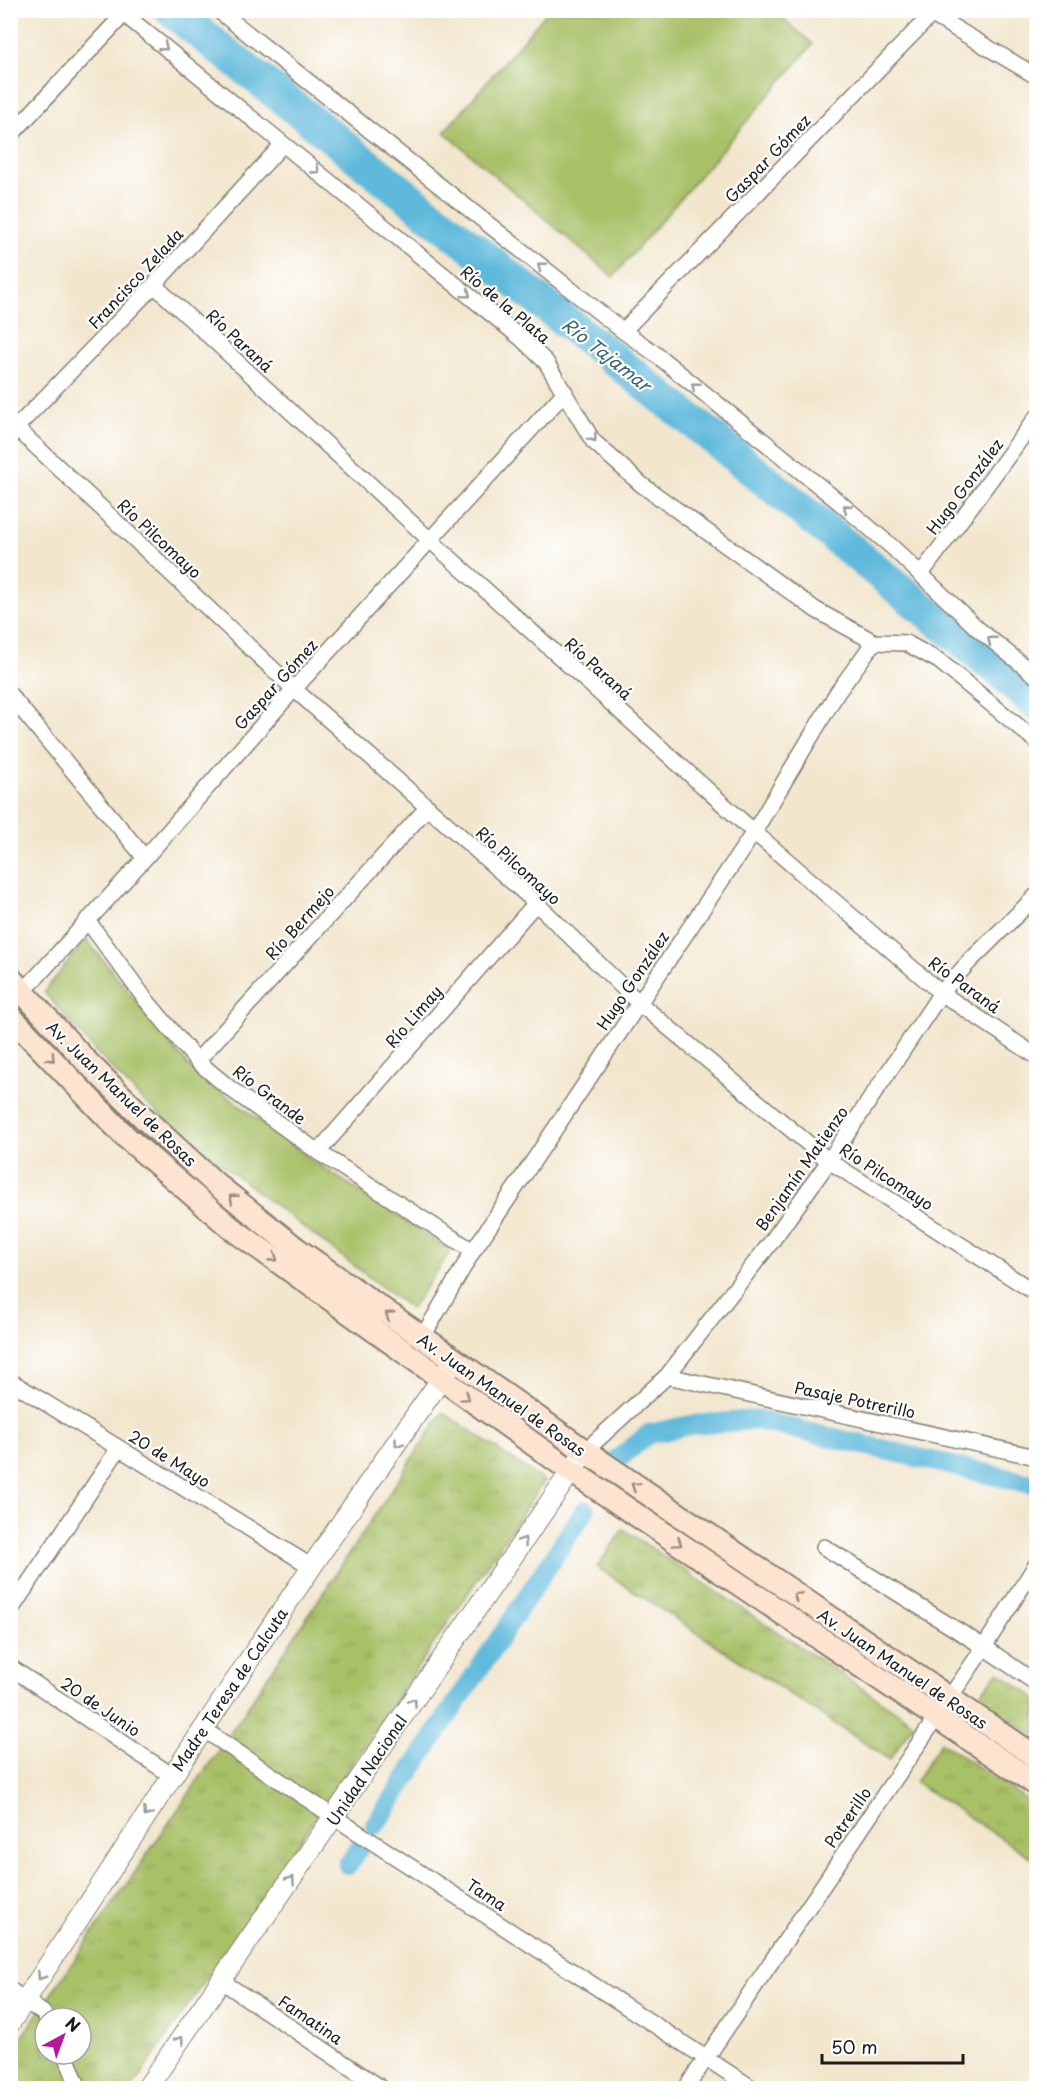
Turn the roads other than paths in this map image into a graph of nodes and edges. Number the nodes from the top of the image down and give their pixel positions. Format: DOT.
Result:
graph roads {
  1 [pos="218,10"];
  2 [pos="121,12"];
  3 [pos="930,12"];
  4 [pos="1036,76"];
  5 [pos="10,136"];
  6 [pos="283,144"];
  7 [pos="154,285"];
  8 [pos="623,331"];
  9 [pos="565,392"];
  10 [pos="1036,418"];
  11 [pos="12,428"];
  12 [pos="430,540"];
  13 [pos="921,574"];
  14 [pos="874,642"];
  15 [pos="1036,676"];
  16 [pos="294,689"];
  17 [pos="10,695"];
  18 [pos="1036,741"];
  19 [pos="428,807"];
  20 [pos="753,832"];
  21 [pos="146,858"];
  22 [pos="1036,896"];
  23 [pos="536,903"];
  24 [pos="87,920"];
  25 [pos="14,989"];
  26 [pos="941,993"];
  27 [pos="639,1003"];
  28 [pos="10,1016"];
  29 [pos="1036,1056"];
  30 [pos="197,1060"];
  31 [pos="318,1152"];
  32 [pos="830,1161"];
  33 [pos="473,1251"];
  34 [pos="1036,1293"];
  35 [pos="422,1338"];
  36 [pos="455,1360"];
  37 [pos="667,1376"];
  38 [pos="441,1379"];
  39 [pos="10,1381"];
  40 [pos="119,1448"];
  41 [pos="585,1451"];
  42 [pos="1036,1457"];
  43 [pos="571,1471"];
  44 [pos="824,1547"];
  45 [pos="1036,1565"];
  46 [pos="312,1567"];
  47 [pos="10,1611"];
  48 [pos="984,1647"];
  49 [pos="10,1667"];
  50 [pos="1036,1683"];
  51 [pos="943,1708"];
  52 [pos="203,1729"];
  53 [pos="1036,1757"];
  54 [pos="171,1775"];
  55 [pos="1036,1784"];
  56 [pos="334,1817"];
  57 [pos="220,1980"];
  58 [pos="18,1995"];
  59 [pos="33,2006"];
  60 [pos="10,2023"];
  61 [pos="706,2058"];
  62 [pos="70,2066"];
  63 [pos="79,2088"];
  64 [pos="147,2088"];
  65 [pos="381,2088"];
  66 [pos="686,2088"];
  67 [pos="752,2088"];
  8 -- 1 [label="street, one-way"];
  2 -- 5 [label="street"];
  2 -- 6 [label="street, Río de la Plata, one-way"];
  3 -- 4 [label="street"];
  3 -- 8 [label="street, Gaspar Gómez"];
  6 -- 7 [label="street, Francisco Zelada"];
  6 -- 9 [label="street, Río de la Plata, one-way"];
  7 -- 11 [label="street, Francisco Zelada"];
  7 -- 12 [label="street, Río Paraná"];
  13 -- 8 [label="street, one-way"];
  9 -- 12 [label="street, Gaspar Gómez"];
  9 -- 14 [label="street, Río de la Plata, one-way"];
  10 -- 13 [label="street, Hugo González"];
  11 -- 16 [label="street, Río Pilcomayo"];
  12 -- 16 [label="street, Gaspar Gómez"];
  12 -- 20 [label="street, Río Paraná"];
  15 -- 13 [label="street, one-way"];
  14 -- 18 [label="street, Río de la Plata"];
  14 -- 20 [label="street, Hugo González"];
  16 -- 19 [label="street, Río Pilcomayo"];
  16 -- 21 [label="street, Gaspar Gómez"];
  17 -- 21 [label="street"];
  19 -- 23 [label="street, Río Pilcomayo"];
  19 -- 30 [label="street, Río Bermejo"];
  20 -- 26 [label="street, Río Paraná"];
  20 -- 27 [label="street, Hugo González"];
  21 -- 24 [label="street, Gaspar Gómez"];
  22 -- 26 [label="street, Benjamín Matienzo"];
  23 -- 27 [label="street, Río Pilcomayo"];
  23 -- 31 [label="street, Río Limay"];
  24 -- 25 [label="street, Gaspar Gómez"];
  24 -- 30 [label="street, Río Grande"];
  35 -- 25 [label="main road, Av. Juan Manuel de Rosas, one-way"];
  26 -- 29 [label="street, Río Paraná"];
  26 -- 32 [label="street, Benjamín Matienzo"];
  27 -- 32 [label="street, Río Pilcomayo"];
  27 -- 33 [label="street, Hugo González"];
  28 -- 38 [label="main road, Av. Juan Manuel de Rosas, one-way"];
  30 -- 31 [label="street, Río Grande"];
  31 -- 33 [label="street, Río Grande"];
  32 -- 34 [label="street, Río Pilcomayo"];
  32 -- 37 [label="street, Benjamín Matienzo"];
  33 -- 35 [label="street, Hugo González"];
  35 -- 36 [label="main road, Av. Juan Manuel de Rosas"];
  36 -- 38 [label="street, Madre Teresa de Calcuta"];
  36 -- 41 [label="main road, Av. Juan Manuel de Rosas"];
  37 -- 41 [label="street, Benjamín Matienzo"];
  37 -- 42 [label="street, Pasaje Potrerillo"];
  38 -- 43 [label="main road, Av. Juan Manuel de Rosas, one-way"];
  38 -- 46 [label="street, Madre Teresa de Calcuta, one-way"];
  39 -- 40 [label="street, 20 de Mayo"];
  40 -- 46 [label="street, 20 de Mayo"];
  40 -- 47 [label="street"];
  41 -- 43 [label="street, Unidad Nacional"];
  51 -- 41 [label="main road, Av. Juan Manuel de Rosas, one-way"];
  43 -- 51 [label="main road, Av. Juan Manuel de Rosas, one-way"];
  56 -- 43 [label="street, Unidad Nacional, one-way"];
  44 -- 48 [label="street"];
  45 -- 48 [label="street, Potrerillo"];
  46 -- 52 [label="street, Madre Teresa de Calcuta"];
  48 -- 50 [label="street"];
  48 -- 51 [label="street, Potrerillo"];
  49 -- 54 [label="street, 20 de Junio"];
  51 -- 53 [label="main road, Av. Juan Manuel de Rosas"];
  51 -- 55 [label="main road, Av. Juan Manuel de Rosas"];
  51 -- 61 [label="street, Potrerillo"];
  52 -- 54 [label="street, Madre Teresa de Calcuta"];
  52 -- 56 [label="street, Tama"];
  54 -- 58 [label="street, Madre Teresa de Calcuta, one-way"];
  57 -- 56 [label="street, Unidad Nacional, one-way"];
  56 -- 61 [label="street, Tama"];
  64 -- 57 [label="street, Unidad Nacional, one-way"];
  57 -- 65 [label="street, Famatina"];
  58 -- 59 [label="street"];
  58 -- 60 [label="street, Madre Teresa de Calcuta"];
  61 -- 66 [label="street, Potrerillo"];
  61 -- 67 [label="street, Tama"];
  62 -- 63 [label="street"];
}
